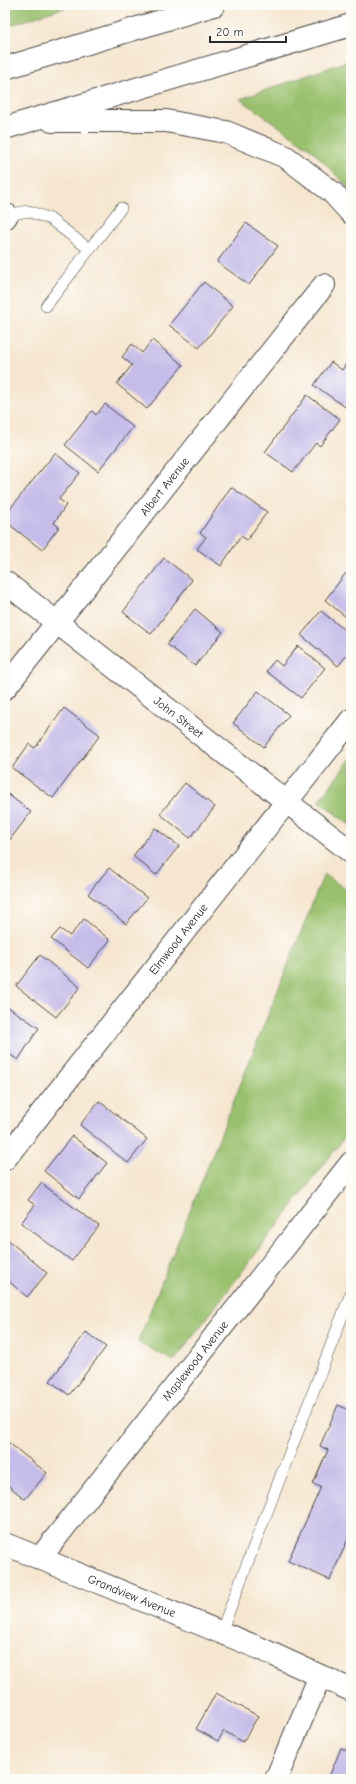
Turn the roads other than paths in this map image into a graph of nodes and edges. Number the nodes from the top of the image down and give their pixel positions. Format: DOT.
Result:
graph roads {
  1 [pos="214,5"];
  2 [pos="351,26"];
  3 [pos="5,68"];
  4 [pos="27,121"];
  5 [pos="5,128"];
  6 [pos="121,208"];
  7 [pos="351,213"];
  8 [pos="6,217"];
  9 [pos="89,249"];
  10 [pos="324,285"];
  11 [pos="46,306"];
  12 [pos="5,582"];
  13 [pos="56,622"];
  14 [pos="5,688"];
  15 [pos="351,720"];
  16 [pos="286,802"];
  17 [pos="351,852"];
  18 [pos="5,1159"];
  19 [pos="351,1164"];
  20 [pos="351,1293"];
  21 [pos="5,1544"];
  22 [pos="40,1558"];
  23 [pos="221,1632"];
  24 [pos="320,1676"];
  25 [pos="351,1690"];
  26 [pos="276,1779"];
  1 -- 3 [label="main road"];
  2 -- 4 [label="main road"];
  4 -- 5 [label="main road"];
  4 -- 7 [label="main road"];
  6 -- 9 [label="lane"];
  8 -- 9 [label="lane"];
  9 -- 11 [label="lane"];
  10 -- 13 [label="main road, Albert Avenue"];
  12 -- 13 [label="main road, John Street"];
  13 -- 14 [label="main road, Albert Avenue"];
  13 -- 16 [label="main road, John Street"];
  15 -- 16 [label="main road, Elmwood Avenue"];
  16 -- 17 [label="main road, John Street"];
  16 -- 18 [label="main road, Elmwood Avenue"];
  19 -- 22 [label="main road, Maplewood Avenue"];
  20 -- 23 [label="lane"];
  21 -- 22 [label="main road, Grandview Avenue"];
  22 -- 23 [label="main road, Grandview Avenue"];
  23 -- 24 [label="main road, Grandview Avenue"];
  24 -- 25 [label="main road, Grandview Avenue"];
  24 -- 26 [label="main road"];
}
